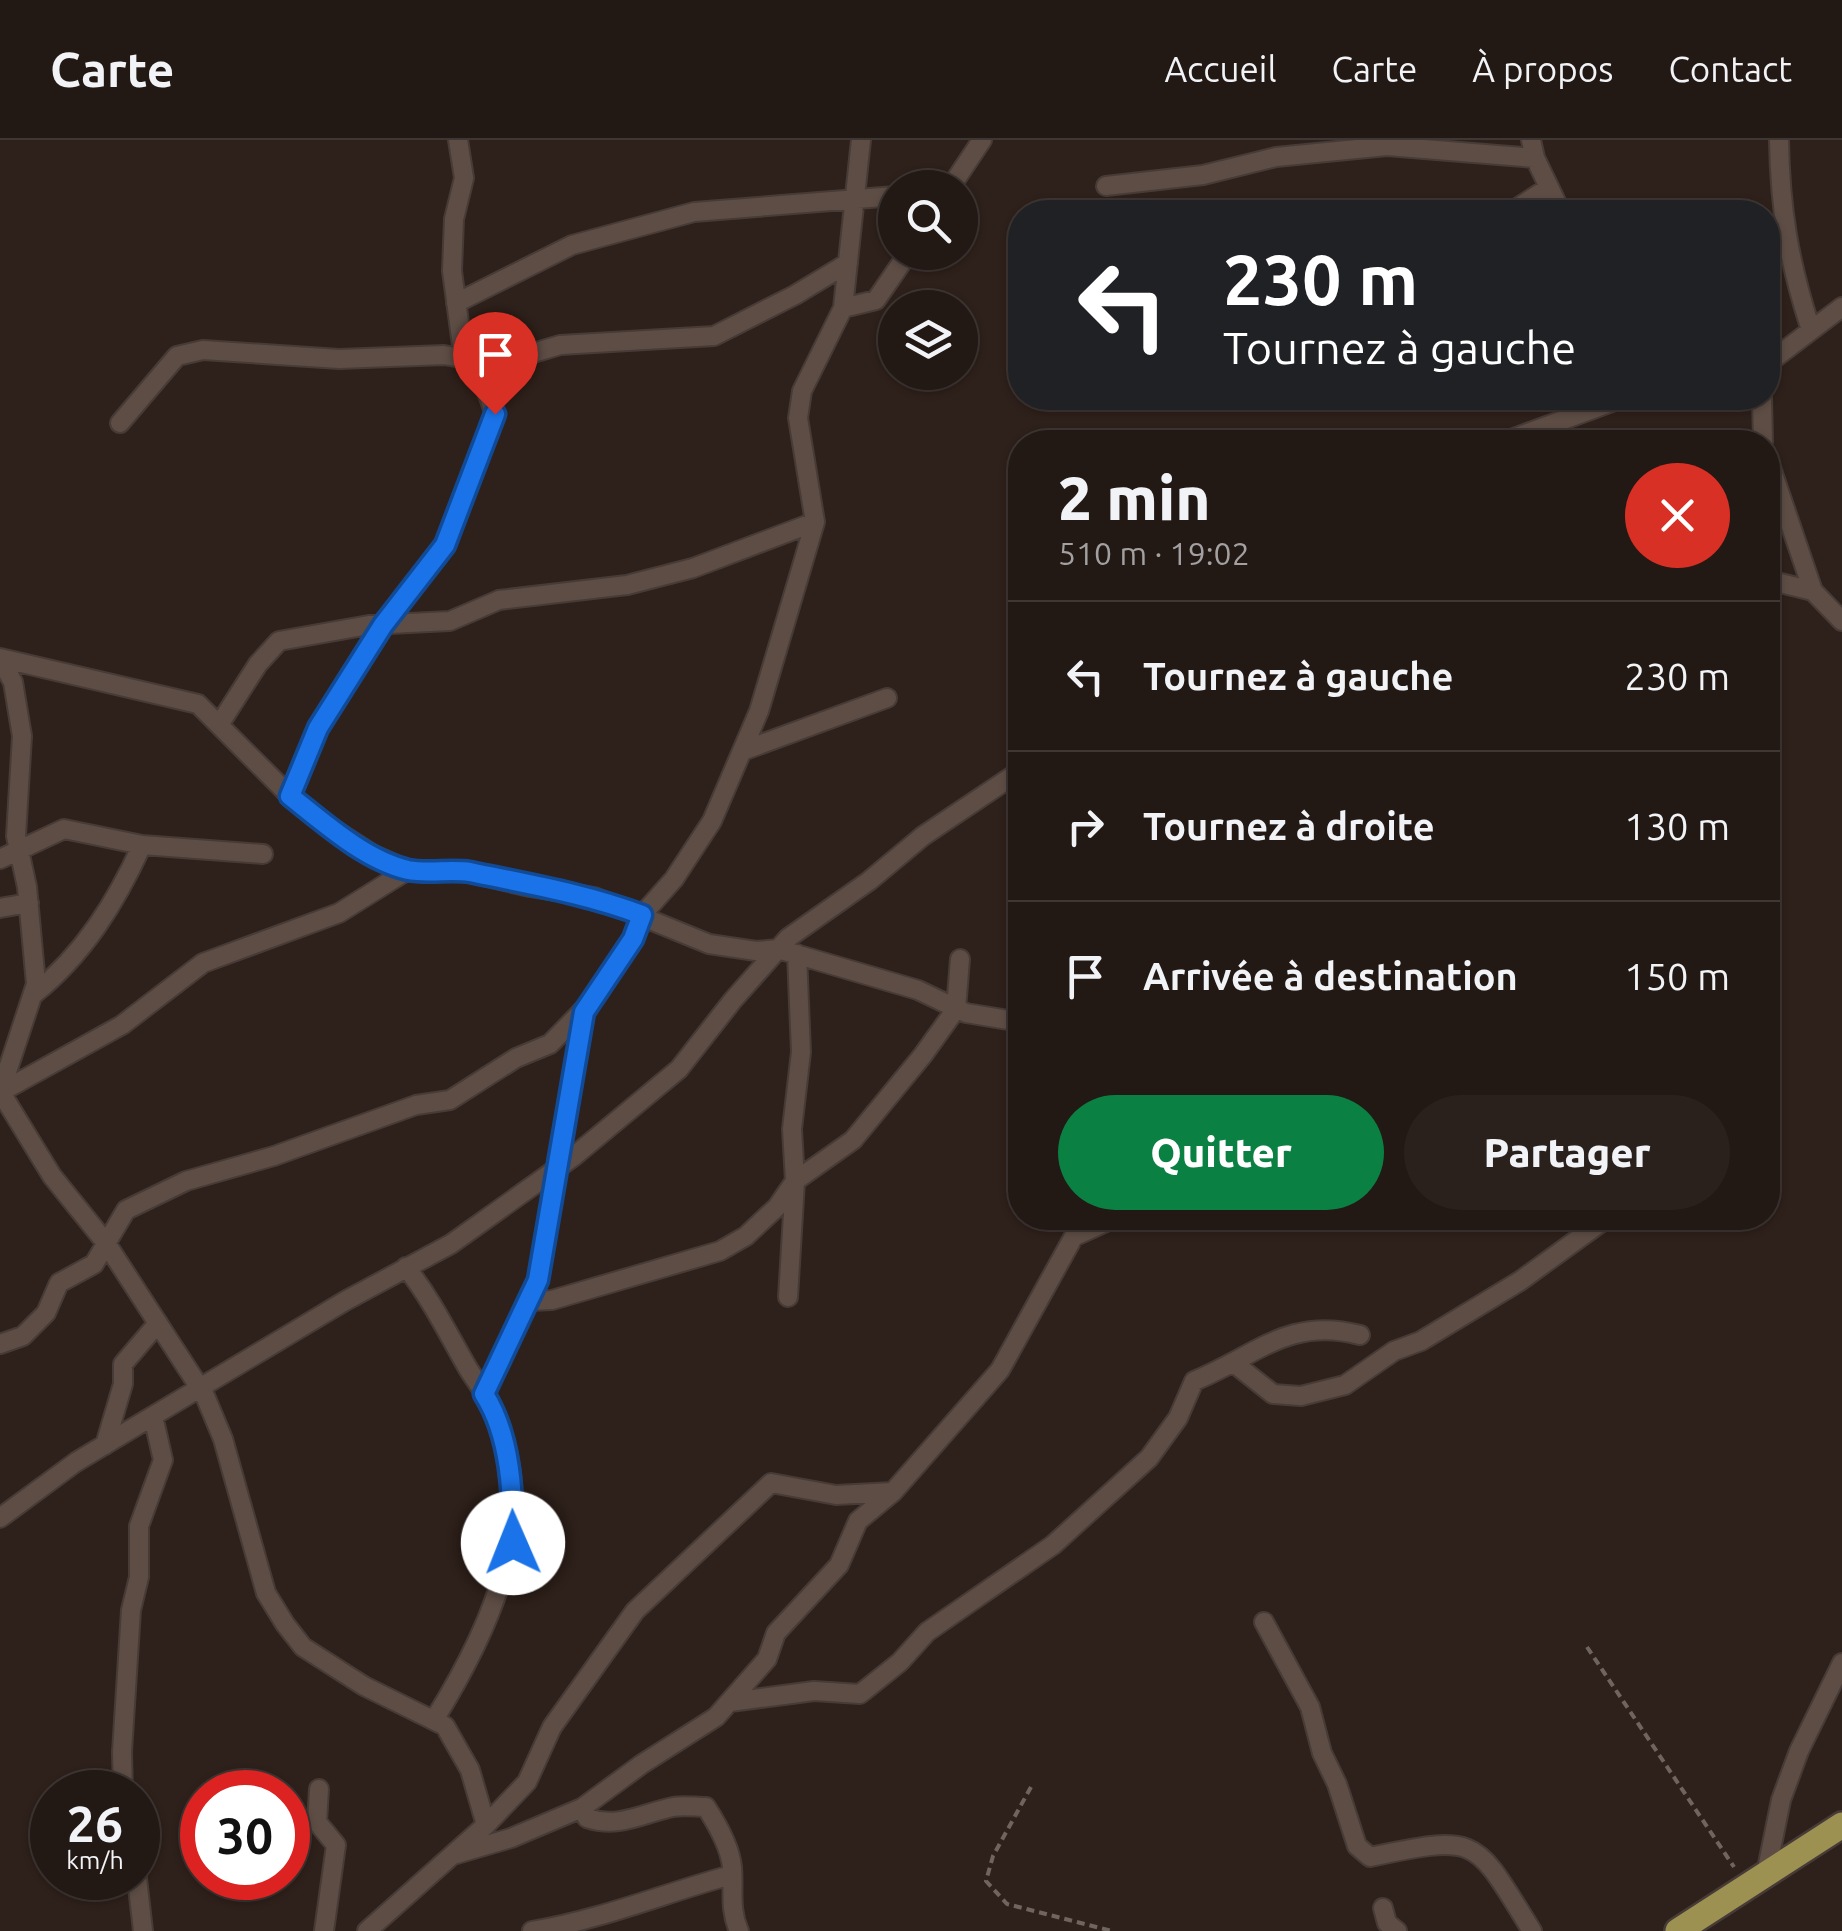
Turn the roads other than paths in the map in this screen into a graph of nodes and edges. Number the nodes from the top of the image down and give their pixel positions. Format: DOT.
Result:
graph roads {
  1 [pos="458,140"];
  2 [pos="862,140"];
  3 [pos="982,140"];
  4 [pos="1779,140"];
  5 [pos="1533,149"];
  6 [pos="962,170"];
  7 [pos="1106,186"];
  8 [pos="1548,188"];
  9 [pos="878,197"];
  10 [pos="856,199"];
  11 [pos="1530,200"];
  12 [pos="1554,200"];
  13 [pos="848,263"];
  14 [pos="897,270"];
  15 [pos="456,303"];
  16 [pos="1842,306"];
  17 [pos="843,308"];
  18 [pos="1810,328"];
  19 [pos="1780,353"];
  20 [pos="470,361"];
  21 [pos="1591,410"];
  22 [pos="120,423"];
  23 [pos="1536,430"];
  24 [pos="1780,495"];
  25 [pos="815,522"];
  26 [pos="1780,583"];
  27 [pos="1812,591"];
  28 [pos="1842,621"];
  29 [pos="383,625"];
  30 [pos="0,658"];
  31 [pos="887,698"];
  32 [pos="219,725"];
  33 [pos="744,750"];
  34 [pos="22,765"];
  35 [pos="0,768"];
  36 [pos="1008,779"];
  37 [pos="290,796"];
  38 [pos="142,845"];
  39 [pos="19,848"];
  40 [pos="263,854"];
  41 [pos="0,859"];
  42 [pos="408,870"];
  43 [pos="29,903"];
  44 [pos="0,908"];
  45 [pos="642,915"];
  46 [pos="787,951"];
  47 [pos="960,959"];
  48 [pos="34,994"];
  49 [pos="956,1009"];
  50 [pos="584,1012"];
  51 [pos="1008,1020"];
  52 [pos="0,1092"];
  53 [pos="557,1168"];
  54 [pos="796,1182"];
  55 [pos="1077,1230"];
  56 [pos="1088,1230"];
  57 [pos="1590,1230"];
  58 [pos="1074,1236"];
  59 [pos="106,1243"];
  60 [pos="406,1268"];
  61 [pos="788,1297"];
  62 [pos="530,1301"];
  63 [pos="158,1323"];
  64 [pos="1360,1336"];
  65 [pos="0,1344"];
  66 [pos="1235,1364"];
  67 [pos="200,1389"];
  68 [pos="484,1394"];
  69 [pos="153,1416"];
  70 [pos="105,1446"];
  71 [pos="893,1492"];
  72 [pos="4,1509"];
  73 [pos="1264,1622"];
  74 [pos="1842,1663"];
  75 [pos="730,1702"];
  76 [pos="434,1720"];
  77 [pos="123,1770"];
  78 [pos="319,1789"];
  79 [pos="582,1808"];
  80 [pos="486,1825"];
  81 [pos="1842,1825"];
  82 [pos="454,1855"];
  83 [pos="732,1875"];
  84 [pos="1757,1880"];
  85 [pos="140,1900"];
  86 [pos="1383,1908"];
  87 [pos="580,1927"];
  88 [pos="1682,1930"];
  89 [pos="144,1931"];
  90 [pos="324,1931"];
  91 [pos="368,1931"];
  92 [pos="532,1931"];
  93 [pos="739,1931"];
  94 [pos="1397,1931"];
  95 [pos="1532,1931"];
  1 -- 15 [label="street"];
  2 -- 10 [label="street"];
  3 -- 6 [label="street"];
  4 -- 18 [label="street"];
  5 -- 7 [label="street"];
  5 -- 8 [label="street"];
  8 -- 11 [label="street"];
  8 -- 12 [label="street"];
  9 -- 10 [label="street"];
  10 -- 13 [label="street"];
  10 -- 15 [label="street"];
  13 -- 17 [label="street"];
  13 -- 20 [label="street"];
  14 -- 17 [label="street"];
  15 -- 20 [label="street"];
  16 -- 18 [label="street"];
  17 -- 25 [label="street"];
  18 -- 19 [label="street"];
  20 -- 22 [label="street"];
  20 -- 29 [label="street"];
  21 -- 23 [label="street"];
  24 -- 27 [label="street"];
  25 -- 29 [label="street"];
  25 -- 33 [label="street"];
  26 -- 27 [label="street"];
  27 -- 28 [label="street"];
  29 -- 32 [label="street"];
  29 -- 37 [label="street"];
  30 -- 32 [label="street"];
  30 -- 34 [label="street"];
  31 -- 33 [label="street"];
  32 -- 37 [label="street"];
  33 -- 45 [label="street"];
  34 -- 35 [label="street"];
  34 -- 39 [label="street"];
  36 -- 46 [label="street"];
  37 -- 42 [label="street"];
  38 -- 39 [label="street"];
  38 -- 40 [label="street"];
  38 -- 48 [label="street"];
  39 -- 41 [label="street"];
  39 -- 43 [label="street"];
  42 -- 45 [label="street"];
  42 -- 52 [label="street"];
  43 -- 44 [label="street"];
  43 -- 48 [label="street"];
  45 -- 46 [label="street"];
  45 -- 50 [label="street"];
  46 -- 49 [label="street"];
  46 -- 53 [label="street"];
  46 -- 54 [label="street"];
  47 -- 49 [label="street"];
  48 -- 52 [label="street"];
  49 -- 51 [label="street"];
  49 -- 54 [label="street"];
  50 -- 53 [label="street"];
  50 -- 59 [label="street"];
  52 -- 59 [label="street"];
  53 -- 60 [label="street"];
  53 -- 62 [label="street"];
  54 -- 61 [label="street"];
  54 -- 62 [label="street"];
  55 -- 58 [label="street"];
  56 -- 58 [label="street"];
  57 -- 66 [label="street"];
  58 -- 71 [label="street"];
  59 -- 63 [label="street"];
  59 -- 65 [label="street"];
  60 -- 67 [label="street"];
  60 -- 68 [label="street"];
  62 -- 68 [label="street"];
  63 -- 67 [label="street"];
  63 -- 70 [label="street"];
  64 -- 66 [label="street"];
  66 -- 75 [label="street"];
  67 -- 69 [label="street"];
  67 -- 76 [label="street"];
  68 -- 76 [label="street"];
  69 -- 70 [label="street"];
  69 -- 77 [label="street"];
  70 -- 72 [label="street"];
  71 -- 75 [label="street"];
  71 -- 80 [label="street"];
  73 -- 95 [label="street"];
  74 -- 84 [label="street"];
  75 -- 79 [label="street"];
  76 -- 80 [label="street"];
  78 -- 90 [label="street"];
  79 -- 82 [label="street"];
  79 -- 83 [label="street"];
  80 -- 82 [label="street"];
  81 -- 84 [label="main road"];
  82 -- 91 [label="street"];
  83 -- 87 [label="street"];
  83 -- 93 [label="street"];
  84 -- 88 [label="main road"];
  85 -- 89 [label="street"];
  86 -- 94 [label="street"];
  87 -- 92 [label="street"];
}
